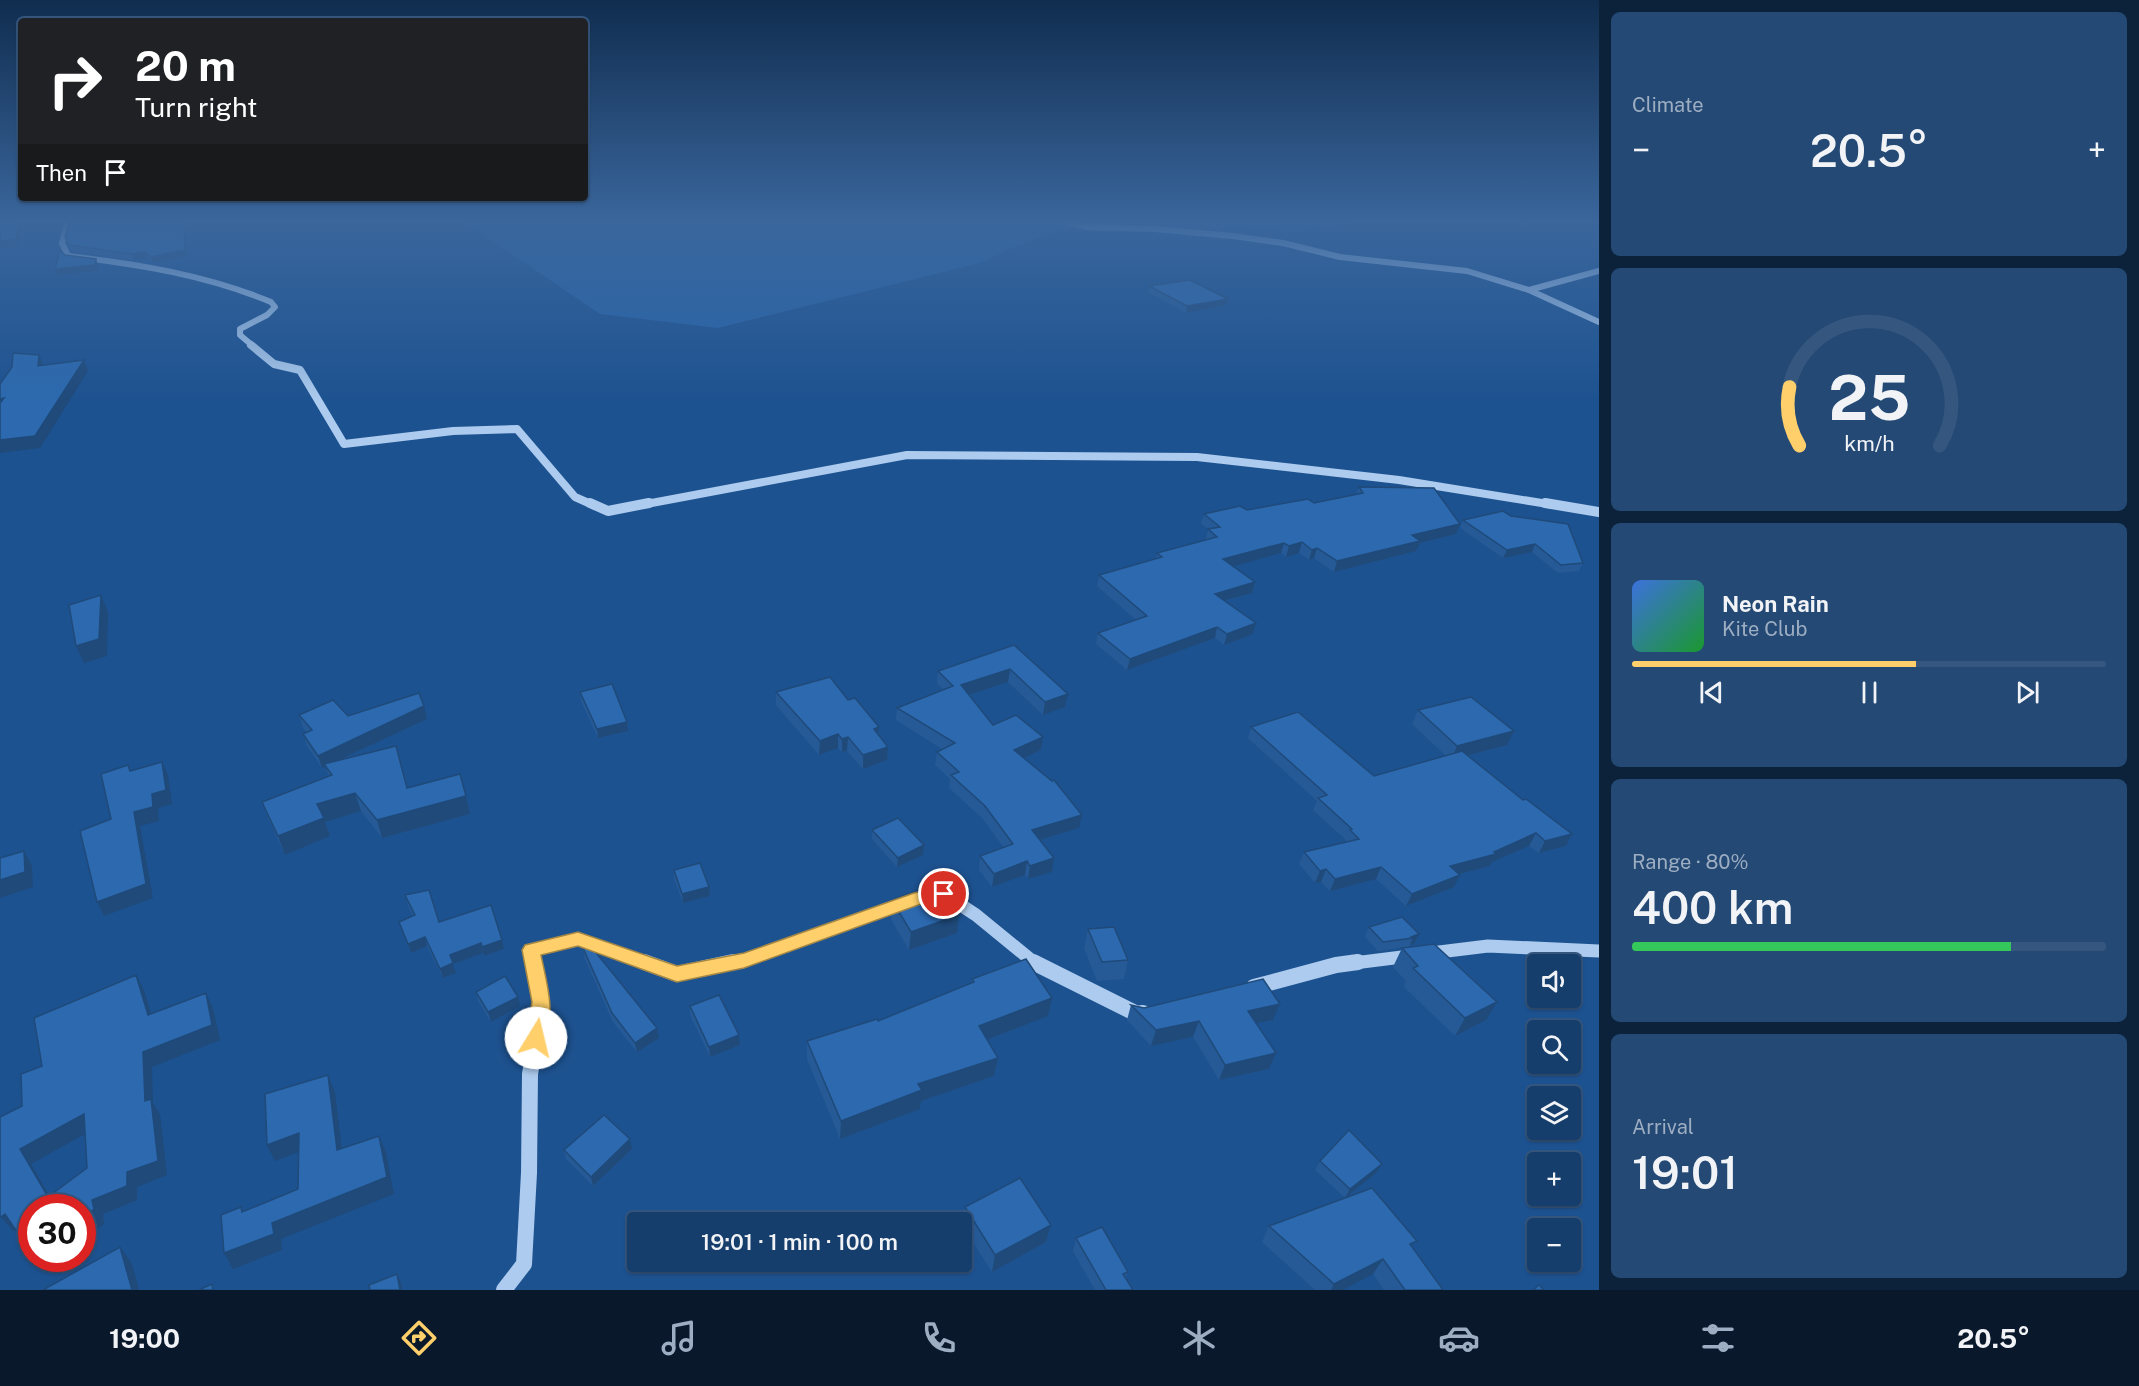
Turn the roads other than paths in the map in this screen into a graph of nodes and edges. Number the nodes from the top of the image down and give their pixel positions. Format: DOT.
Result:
graph roads {
  1 [pos="213,281"];
  2 [pos="1500,281"];
  3 [pos="1561,281"];
  4 [pos="1529,290"];
  5 [pos="1599,322"];
  6 [pos="1599,512"];
  7 [pos="1599,951"];
  8 [pos="1238,991"];
  9 [pos="1159,1009"];
  10 [pos="504,1290"];
  1 -- 6 [label="street"];
  2 -- 4 [label="street"];
  3 -- 4 [label="street"];
  4 -- 5 [label="street"];
  7 -- 8 [label="street"];
  9 -- 10 [label="street"];
}
